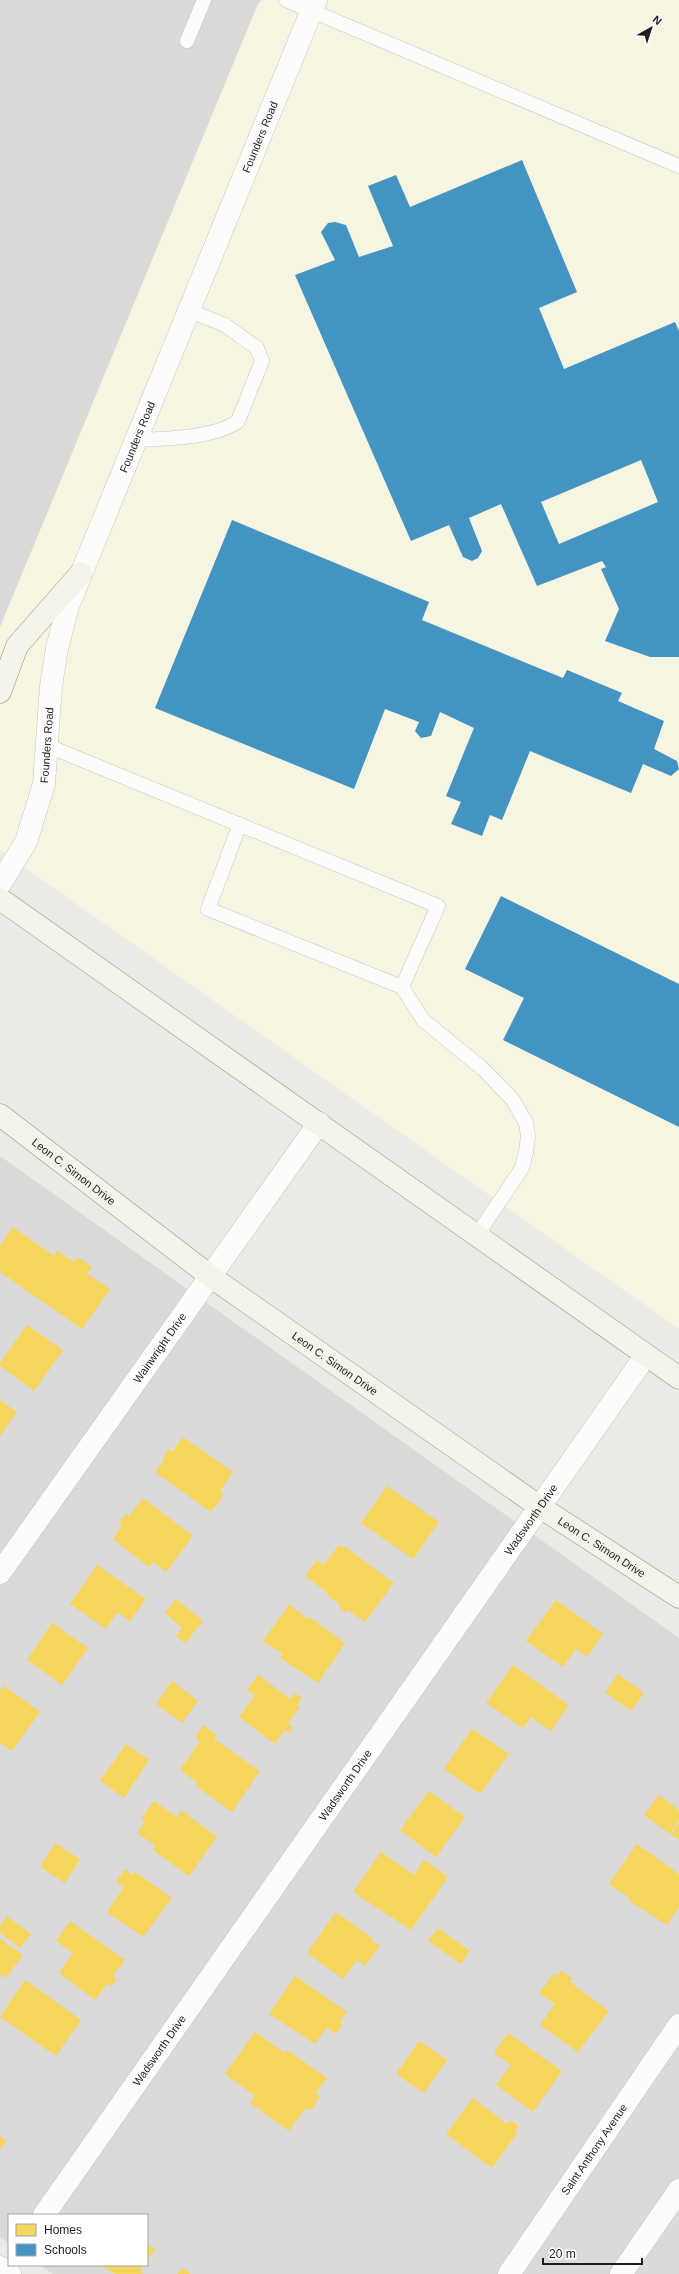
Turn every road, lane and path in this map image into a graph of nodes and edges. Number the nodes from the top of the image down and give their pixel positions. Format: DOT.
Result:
graph roads {
  1 [pos="204,0"];
  2 [pos="286,0"];
  3 [pos="314,6"];
  4 [pos="187,41"];
  5 [pos="679,166"];
  6 [pos="188,310"];
  7 [pos="135,440"];
  8 [pos="81,573"];
  9 [pos="0,692"];
  10 [pos="48,746"];
  11 [pos="240,824"];
  12 [pos="0,884"];
  13 [pos="0,899"];
  14 [pos="402,987"];
  15 [pos="0,1115"];
  16 [pos="319,1123"];
  17 [pos="477,1235"];
  18 [pos="210,1276"];
  19 [pos="646,1355"];
  20 [pos="679,1378"];
  21 [pos="540,1507"];
  22 [pos="0,1573"];
  23 [pos="679,1597"];
  24 [pos="679,2025"];
  25 [pos="679,2190"];
  26 [pos="45,2214"];
  27 [pos="509,2274"];
  28 [pos="621,2274"];
  1 -- 4 [label="lane"];
  2 -- 3 [label="lane"];
  3 -- 5 [label="lane"];
  3 -- 6 [label="street, Founders Road"];
  6 -- 7 [label="street, Founders Road"];
  6 -- 7 [label="lane"];
  7 -- 8 [label="street, Founders Road"];
  8 -- 9 [label="main road"];
  8 -- 10 [label="street, Founders Road"];
  10 -- 11 [label="lane"];
  10 -- 12 [label="street, Founders Road"];
  11 -- 14 [label="lane"];
  11 -- 14 [label="lane"];
  13 -- 16 [label="main road"];
  14 -- 17 [label="lane"];
  15 -- 18 [label="main road, Leon C. Simon Drive"];
  16 -- 17 [label="main road"];
  16 -- 18 [label="street, Wainwright Drive"];
  17 -- 19 [label="main road"];
  18 -- 21 [label="main road, Leon C. Simon Drive"];
  18 -- 22 [label="street, Wainwright Drive"];
  19 -- 20 [label="main road"];
  19 -- 21 [label="street, Wadsworth Drive"];
  21 -- 23 [label="main road, Leon C. Simon Drive"];
  21 -- 26 [label="street, Wadsworth Drive"];
  24 -- 27 [label="street, Saint Anthony Avenue"];
  25 -- 28 [label="street"];
}
